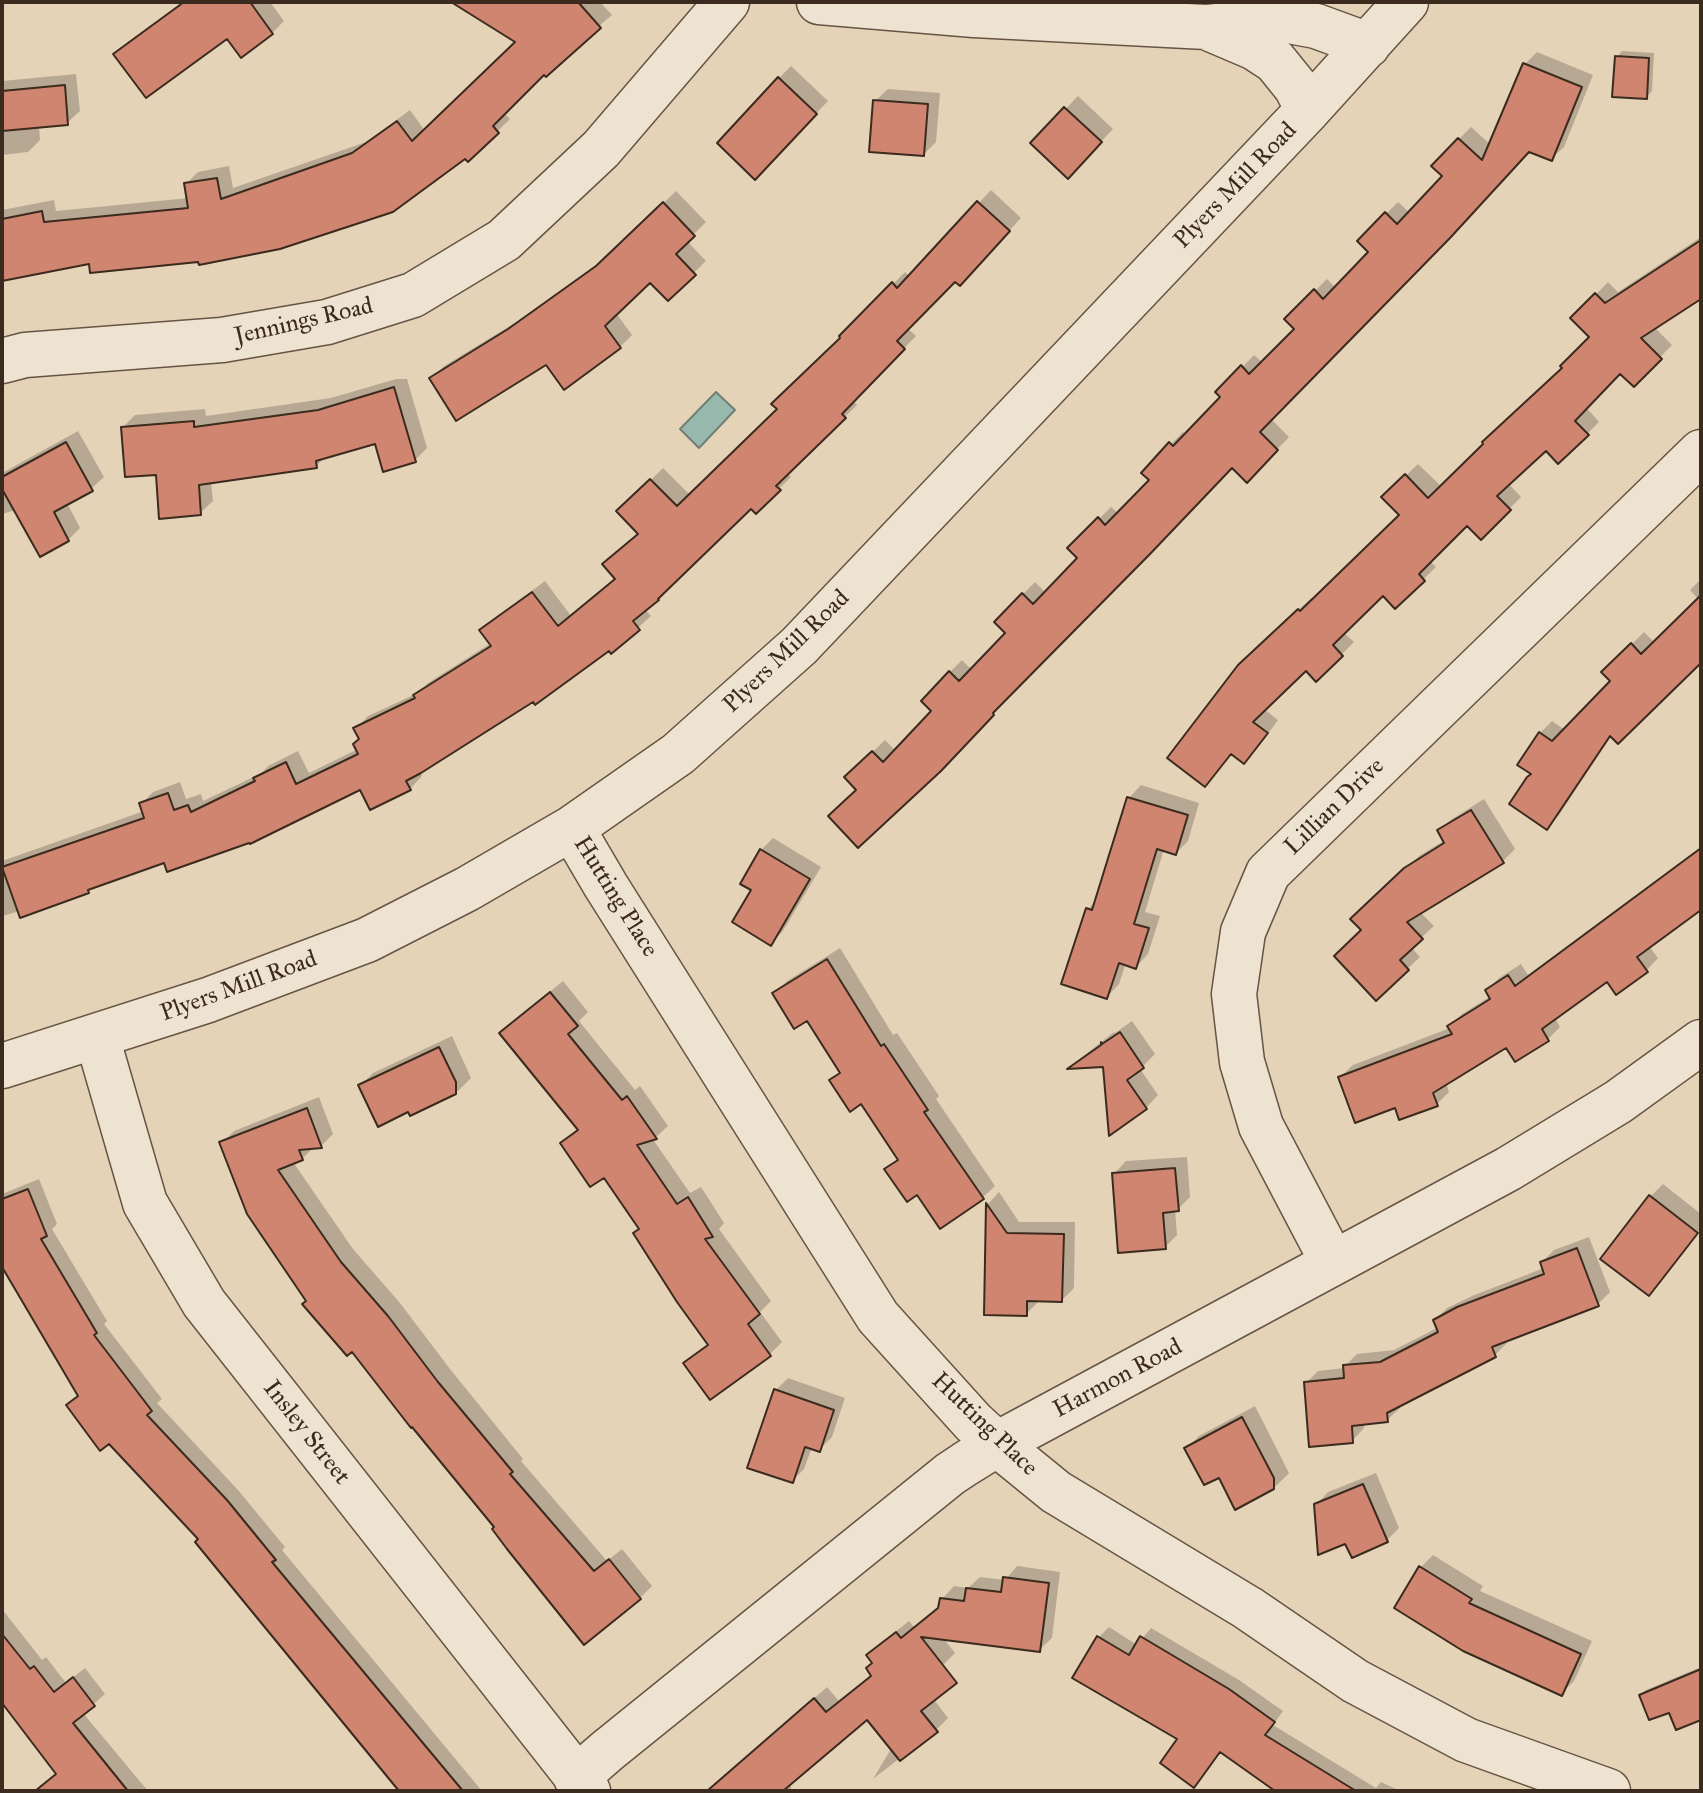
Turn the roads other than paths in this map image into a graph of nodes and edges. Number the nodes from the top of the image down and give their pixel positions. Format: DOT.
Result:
graph roads {
  1 [pos="727,2"];
  2 [pos="819,2"];
  3 [pos="1406,2"];
  4 [pos="1206,27"];
  5 [pos="1368,45"];
  6 [pos="1308,110"];
  7 [pos="2,361"];
  8 [pos="1701,452"];
  9 [pos="572,828"];
  10 [pos="97,1037"];
  11 [pos="1701,1042"];
  12 [pos="2,1066"];
  13 [pos="1333,1263"];
  14 [pos="997,1444"];
  15 [pos="582,1784"];
  16 [pos="1608,1791"];
  1 -- 7 [label="street, Jennings Road"];
  2 -- 4 [label="street"];
  3 -- 5 [label="street, Plyers Mill Road"];
  4 -- 5 [label="street"];
  4 -- 6 [label="street"];
  5 -- 6 [label="street, Plyers Mill Road"];
  6 -- 9 [label="street, Plyers Mill Road"];
  8 -- 13 [label="street, Lillian Drive"];
  9 -- 10 [label="street, Plyers Mill Road"];
  9 -- 14 [label="street, Hutting Place"];
  10 -- 12 [label="street, Plyers Mill Road"];
  10 -- 15 [label="street, Insley Street"];
  11 -- 13 [label="street, Harmon Road"];
  13 -- 14 [label="street, Harmon Road"];
  14 -- 15 [label="street, Harmon Road"];
  14 -- 16 [label="street, Hutting Place"];
}
